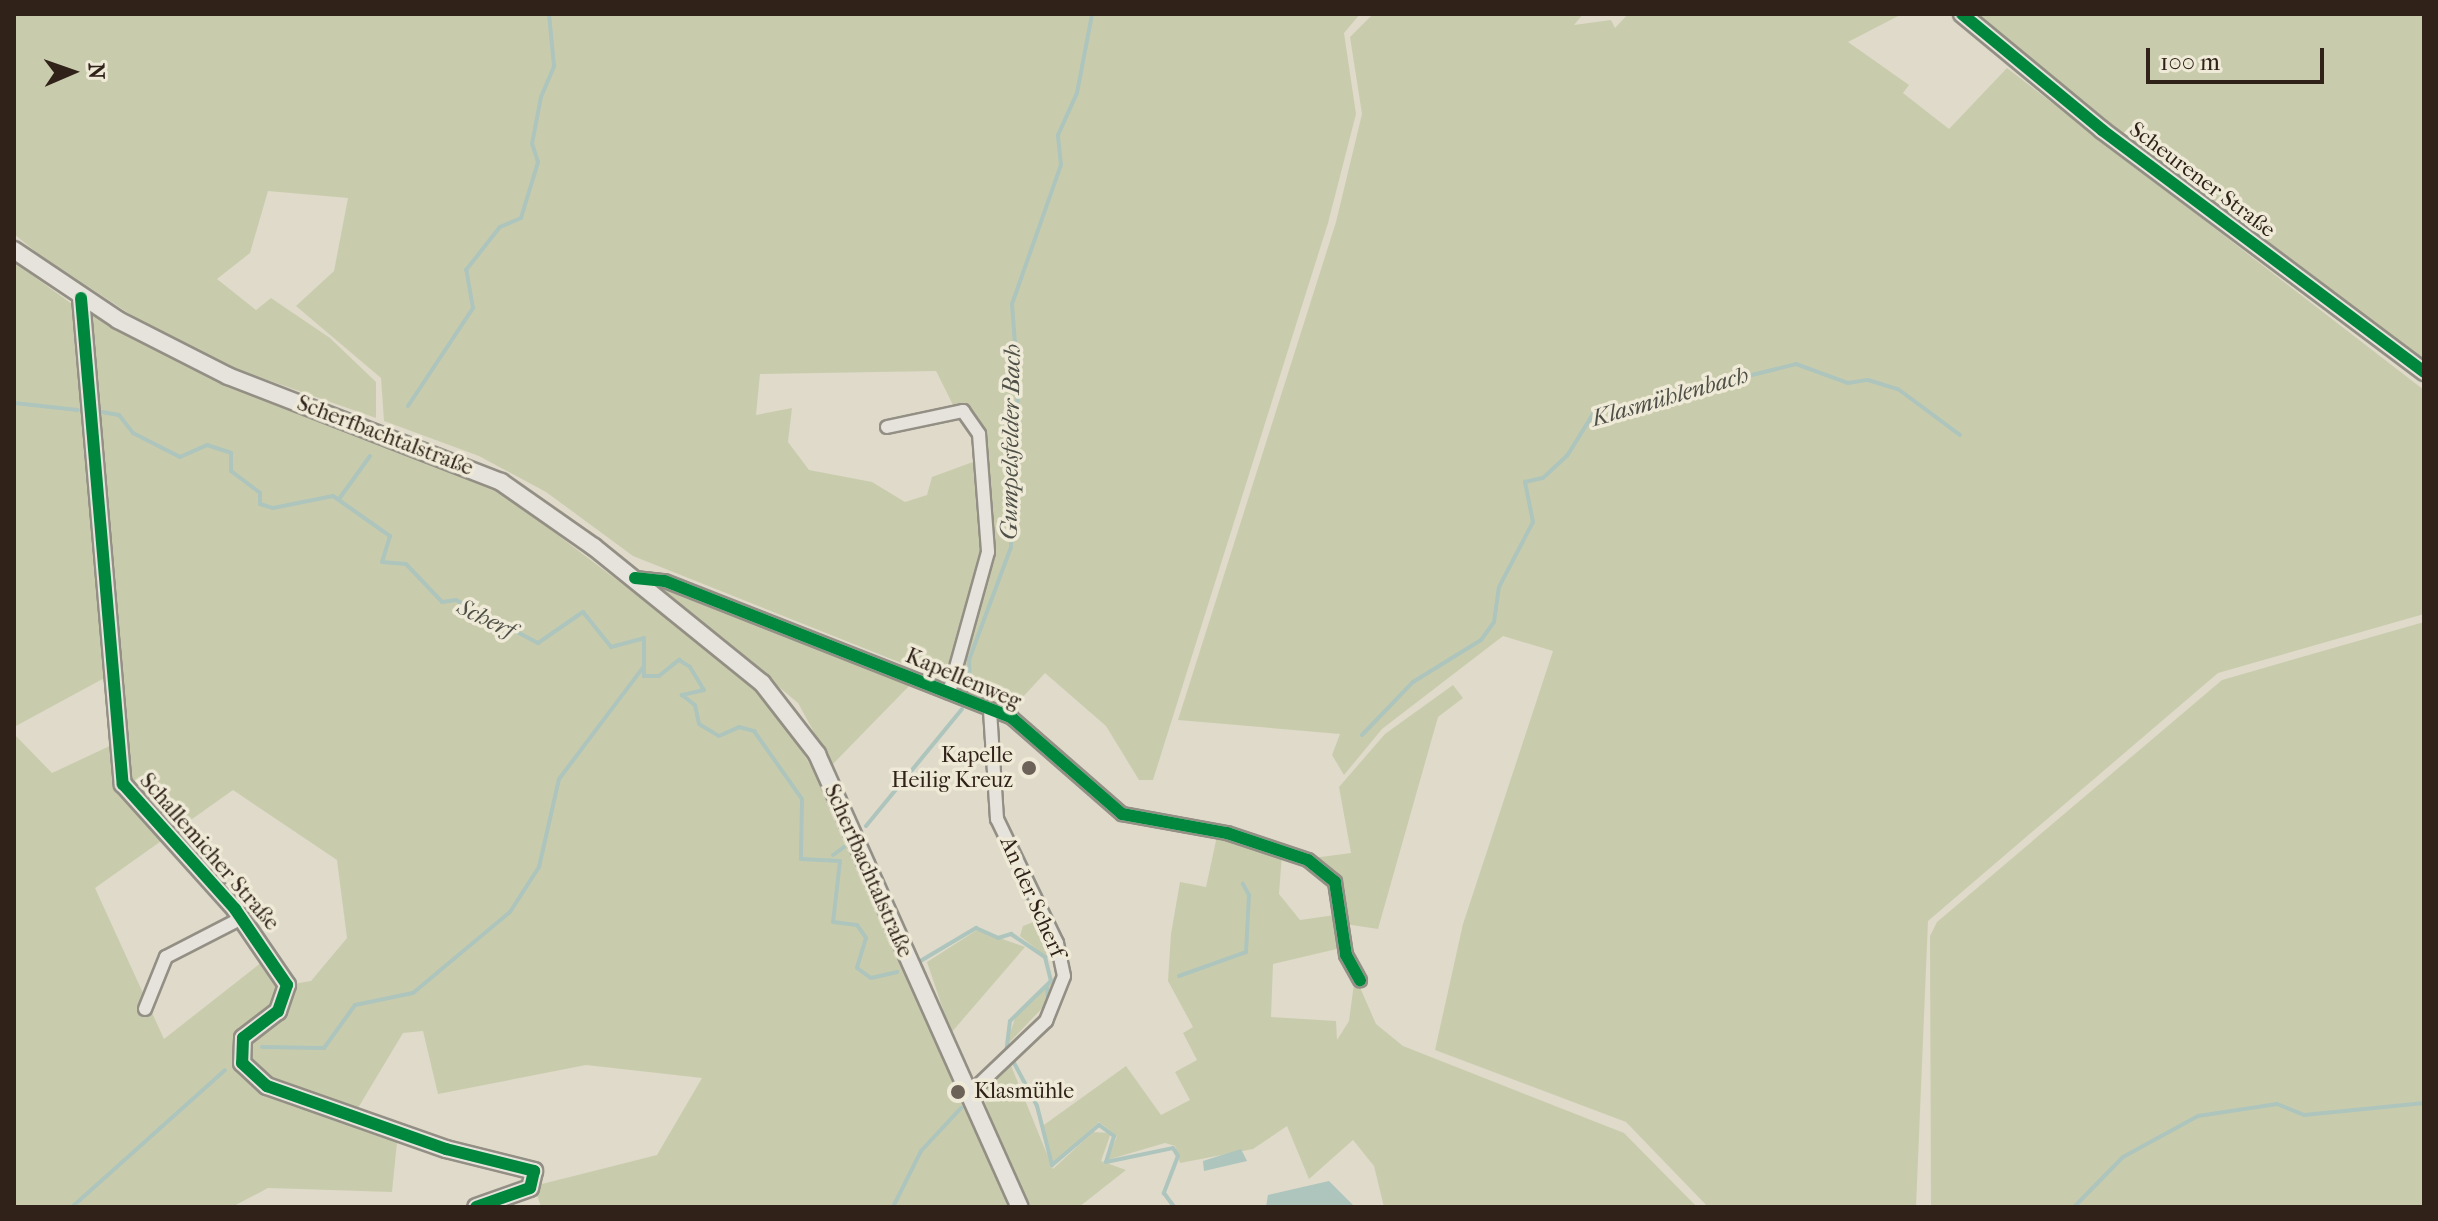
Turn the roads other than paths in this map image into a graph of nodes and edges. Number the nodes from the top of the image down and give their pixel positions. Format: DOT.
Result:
graph roads {
  1 [pos="1962,14"];
  2 [pos="14,250"];
  3 [pos="81,298"];
  4 [pos="2424,372"];
  5 [pos="887,427"];
  6 [pos="635,578"];
  7 [pos="949,693"];
  8 [pos="990,710"];
  9 [pos="242,918"];
  10 [pos="1360,980"];
  11 [pos="145,1009"];
  12 [pos="968,1095"];
  13 [pos="476,1207"];
  14 [pos="1020,1207"];
  1 -- 4 [label="street, Scheurener Straße"];
  2 -- 3 [label="street, Scherfbachtalstraße"];
  3 -- 6 [label="street, Scherfbachtalstraße"];
  3 -- 9 [label="street, Schallemicher Straße"];
  5 -- 7 [label="street, Kapellenweg"];
  6 -- 7 [label="street, Kapellenweg"];
  6 -- 12 [label="street, Scherfbachtalstraße"];
  7 -- 8 [label="street, Kapellenweg"];
  8 -- 10 [label="street, Kapellenweg"];
  8 -- 12 [label="street, An der Scherf"];
  9 -- 11 [label="street, Schallemicher Straße"];
  9 -- 13 [label="street, Schallemicher Straße"];
  12 -- 14 [label="street, Scherfbachtalstraße"];
}
